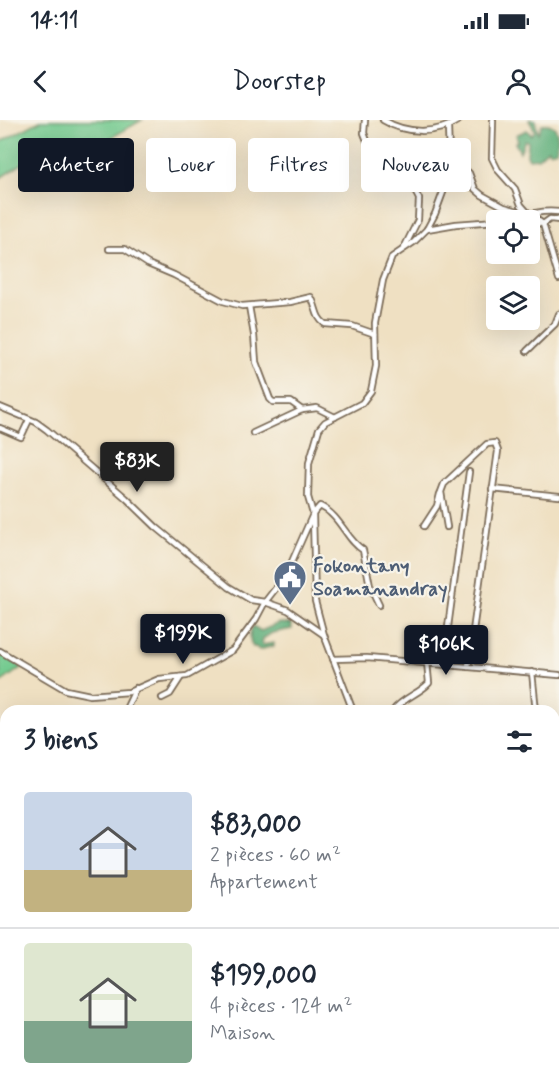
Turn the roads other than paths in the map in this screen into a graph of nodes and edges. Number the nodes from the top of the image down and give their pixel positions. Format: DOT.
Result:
graph roads {
  1 [pos="365,120"];
  2 [pos="383,120"];
  3 [pos="459,120"];
  4 [pos="493,120"];
  5 [pos="448,127"];
  6 [pos="448,138"];
  7 [pos="471,178"];
  8 [pos="443,192"];
  9 [pos="516,210"];
  10 [pos="526,210"];
  11 [pos="540,212"];
  12 [pos="559,212"];
  13 [pos="559,220"];
  14 [pos="486,222"];
  15 [pos="540,222"];
  16 [pos="540,223"];
  17 [pos="543,224"];
  18 [pos="427,229"];
  19 [pos="404,248"];
  20 [pos="109,249"];
  21 [pos="559,279"];
  22 [pos="249,306"];
  23 [pos="559,314"];
  24 [pos="375,334"];
  25 [pos="527,351"];
  26 [pos="0,407"];
  27 [pos="302,410"];
  28 [pos="335,417"];
  29 [pos="29,420"];
  30 [pos="0,428"];
  31 [pos="253,433"];
  32 [pos="469,472"];
  33 [pos="492,489"];
  34 [pos="441,492"];
  35 [pos="559,496"];
  36 [pos="313,514"];
  37 [pos="424,526"];
  38 [pos="447,527"];
  39 [pos="265,602"];
  40 [pos="379,605"];
  41 [pos="324,635"];
  42 [pos="0,651"];
  43 [pos="333,659"];
  44 [pos="427,662"];
  45 [pos="443,664"];
  46 [pos="468,668"];
  47 [pos="532,672"];
  48 [pos="559,675"];
  49 [pos="181,677"];
  50 [pos="136,688"];
  51 [pos="162,698"];
  52 [pos="129,705"];
  53 [pos="351,705"];
  54 [pos="397,705"];
  55 [pos="535,705"];
  1 -- 19 [label="street"];
  2 -- 5 [label="street"];
  3 -- 5 [label="street"];
  4 -- 10 [label="street"];
  5 -- 6 [label="street"];
  7 -- 9 [label="street"];
  8 -- 18 [label="street"];
  11 -- 12 [label="street"];
  13 -- 17 [label="street"];
  14 -- 18 [label="street"];
  15 -- 17 [label="street"];
  16 -- 17 [label="street"];
  17 -- 21 [label="street"];
  18 -- 19 [label="street"];
  19 -- 24 [label="street"];
  20 -- 22 [label="street"];
  22 -- 24 [label="street"];
  22 -- 27 [label="street"];
  23 -- 25 [label="street"];
  24 -- 28 [label="street"];
  26 -- 29 [label="street"];
  27 -- 28 [label="street"];
  27 -- 31 [label="street"];
  28 -- 36 [label="street"];
  29 -- 30 [label="street"];
  29 -- 39 [label="street"];
  32 -- 45 [label="street"];
  33 -- 34 [label="street"];
  33 -- 35 [label="street"];
  33 -- 46 [label="street"];
  34 -- 37 [label="street"];
  34 -- 38 [label="street"];
  36 -- 39 [label="street"];
  36 -- 40 [label="street"];
  36 -- 41 [label="street"];
  39 -- 41 [label="street"];
  39 -- 49 [label="street"];
  41 -- 43 [label="street"];
  42 -- 50 [label="street"];
  43 -- 44 [label="street"];
  43 -- 53 [label="street"];
  44 -- 45 [label="street"];
  44 -- 54 [label="street"];
  45 -- 46 [label="street"];
  46 -- 47 [label="street"];
  47 -- 48 [label="street"];
  47 -- 55 [label="street"];
  49 -- 50 [label="street"];
  49 -- 51 [label="street"];
  50 -- 52 [label="street"];
}
